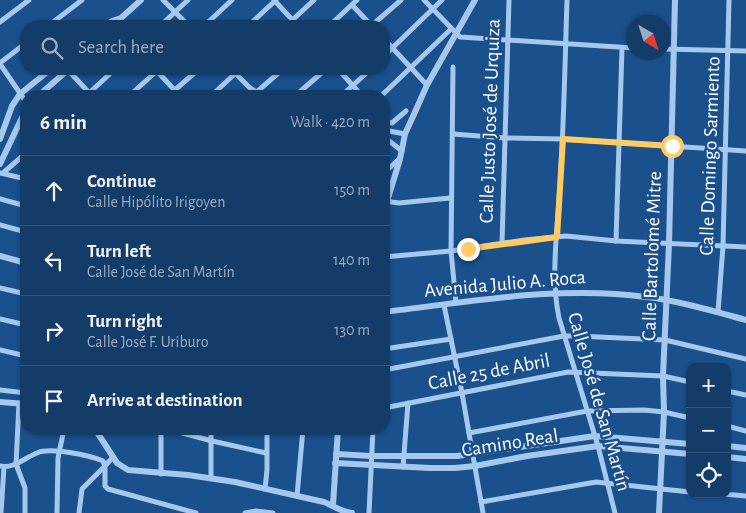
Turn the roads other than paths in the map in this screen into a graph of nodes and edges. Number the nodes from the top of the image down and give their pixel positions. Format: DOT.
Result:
graph roads {
  1 [pos="30,0"];
  2 [pos="82,0"];
  3 [pos="141,0"];
  4 [pos="163,0"];
  5 [pos="188,0"];
  6 [pos="232,0"];
  7 [pos="275,0"];
  8 [pos="314,0"];
  9 [pos="357,0"];
  10 [pos="400,0"];
  11 [pos="424,0"];
  12 [pos="442,0"];
  13 [pos="475,0"];
  14 [pos="509,0"];
  15 [pos="567,0"];
  16 [pos="676,0"];
  17 [pos="729,0"];
  18 [pos="352,5"];
  19 [pos="432,10"];
  20 [pos="175,12"];
  21 [pos="56,20"];
  22 [pos="119,20"];
  23 [pos="166,20"];
  24 [pos="183,20"];
  25 [pos="210,20"];
  26 [pos="254,20"];
  27 [pos="292,20"];
  28 [pos="336,20"];
  29 [pos="366,20"];
  30 [pos="378,20"];
  31 [pos="0,22"];
  32 [pos="451,29"];
  33 [pos="456,35"];
  34 [pos="507,39"];
  35 [pos="565,45"];
  36 [pos="390,46"];
  37 [pos="20,48"];
  38 [pos="392,48"];
  39 [pos="622,48"];
  40 [pos="626,48"];
  41 [pos="674,49"];
  42 [pos="728,50"];
  43 [pos="746,51"];
  44 [pos="0,63"];
  45 [pos="453,67"];
  46 [pos="411,68"];
  47 [pos="44,75"];
  48 [pos="61,75"];
  49 [pos="73,75"];
  50 [pos="109,75"];
  51 [pos="152,75"];
  52 [pos="161,75"];
  53 [pos="192,75"];
  54 [pos="231,75"];
  55 [pos="240,75"];
  56 [pos="275,75"];
  57 [pos="319,75"];
  58 [pos="343,75"];
  59 [pos="364,75"];
  60 [pos="427,85"];
  61 [pos="353,86"];
  62 [pos="25,90"];
  63 [pos="45,90"];
  64 [pos="85,90"];
  65 [pos="94,90"];
  66 [pos="135,90"];
  67 [pos="174,90"];
  68 [pos="217,90"];
  69 [pos="251,90"];
  70 [pos="258,90"];
  71 [pos="303,90"];
  72 [pos="348,90"];
  73 [pos="357,90"];
  74 [pos="387,90"];
  75 [pos="20,94"];
  76 [pos="406,111"];
  77 [pos="20,120"];
  78 [pos="390,123"];
  79 [pos="390,131"];
  80 [pos="405,134"];
  81 [pos="453,134"];
  82 [pos="505,138"];
  83 [pos="0,139"];
  84 [pos="563,139"];
  85 [pos="390,142"];
  86 [pos="619,144"];
  87 [pos="672,146"];
  88 [pos="725,150"];
  89 [pos="3,151"];
  90 [pos="402,151"];
  91 [pos="746,151"];
  92 [pos="20,158"];
  93 [pos="400,159"];
  94 [pos="0,164"];
  95 [pos="390,168"];
  96 [pos="2,173"];
  97 [pos="20,178"];
  98 [pos="390,188"];
  99 [pos="450,198"];
  100 [pos="0,199"];
  101 [pos="390,202"];
  102 [pos="20,204"];
  103 [pos="0,225"];
  104 [pos="20,230"];
  105 [pos="557,237"];
  106 [pos="616,241"];
  107 [pos="502,244"];
  108 [pos="669,244"];
  109 [pos="724,246"];
  110 [pos="746,247"];
  111 [pos="450,251"];
  112 [pos="0,256"];
  113 [pos="390,256"];
  114 [pos="20,261"];
  115 [pos="0,288"];
  116 [pos="20,293"];
  117 [pos="556,293"];
  118 [pos="667,300"];
  119 [pos="456,304"];
  120 [pos="444,305"];
  121 [pos="390,311"];
  122 [pos="718,312"];
  123 [pos="0,319"];
  124 [pos="746,320"];
  125 [pos="20,324"];
  126 [pos="564,336"];
  127 [pos="452,339"];
  128 [pos="665,340"];
  129 [pos="390,348"];
  130 [pos="0,350"];
  131 [pos="20,355"];
  132 [pos="455,357"];
  133 [pos="746,359"];
  134 [pos="390,369"];
  135 [pos="576,372"];
  136 [pos="663,376"];
  137 [pos="686,381"];
  138 [pos="0,390"];
  139 [pos="20,391"];
  140 [pos="731,392"];
  141 [pos="462,393"];
  142 [pos="746,395"];
  143 [pos="0,402"];
  144 [pos="19,403"];
  145 [pos="408,403"];
  146 [pos="390,407"];
  147 [pos="587,410"];
  148 [pos="664,412"];
  149 [pos="686,417"];
  150 [pos="731,427"];
  151 [pos="746,430"];
  152 [pos="469,433"];
  153 [pos="63,435"];
  154 [pos="99,435"];
  155 [pos="161,435"];
  156 [pos="190,435"];
  157 [pos="212,435"];
  158 [pos="267,435"];
  159 [pos="302,435"];
  160 [pos="338,435"];
  161 [pos="373,435"];
  162 [pos="594,436"];
  163 [pos="212,441"];
  164 [pos="663,442"];
  165 [pos="686,444"];
  166 [pos="598,446"];
  167 [pos="731,446"];
  168 [pos="746,448"];
  169 [pos="59,451"];
  170 [pos="662,451"];
  171 [pos="266,453"];
  172 [pos="336,454"];
  173 [pos="686,454"];
  174 [pos="473,455"];
  175 [pos="371,456"];
  176 [pos="113,457"];
  177 [pos="404,457"];
  178 [pos="731,457"];
  179 [pos="746,459"];
  180 [pos="336,463"];
  181 [pos="16,464"];
  182 [pos="2,466"];
  183 [pos="105,466"];
  184 [pos="370,466"];
  185 [pos="474,466"];
  186 [pos="403,467"];
  187 [pos="160,474"];
  188 [pos="211,478"];
  189 [pos="608,482"];
  190 [pos="265,489"];
  191 [pos="660,489"];
  192 [pos="686,492"];
  193 [pos="731,495"];
  194 [pos="297,496"];
  195 [pos="746,496"];
  196 [pos="481,502"];
  197 [pos="336,509"];
  198 [pos="1,513"];
  199 [pos="25,513"];
  200 [pos="57,513"];
  201 [pos="79,513"];
  202 [pos="196,513"];
  203 [pos="246,513"];
  204 [pos="273,513"];
  205 [pos="352,513"];
  206 [pos="369,513"];
  207 [pos="482,513"];
  208 [pos="614,513"];
  209 [pos="658,513"];
  1 -- 31 [label="street"];
  2 -- 21 [label="street"];
  3 -- 22 [label="street"];
  4 -- 20 [label="street"];
  5 -- 20 [label="street"];
  6 -- 25 [label="street"];
  7 -- 26 [label="street"];
  7 -- 27 [label="street"];
  8 -- 27 [label="street"];
  9 -- 18 [label="street"];
  10 -- 30 [label="street"];
  11 -- 19 [label="street"];
  12 -- 19 [label="street"];
  13 -- 33 [label="street"];
  14 -- 34 [label="street, Calle Justo José de Urquiza"];
  15 -- 35 [label="street, Calle José de San Martín"];
  16 -- 41 [label="street, Calle Bartolomé Mitre"];
  17 -- 42 [label="street, Calle Domingo Sarmiento"];
  18 -- 28 [label="street"];
  18 -- 29 [label="street"];
  19 -- 32 [label="street"];
  19 -- 38 [label="street"];
  20 -- 23 [label="street"];
  20 -- 24 [label="street"];
  32 -- 33 [label="street"];
  32 -- 46 [label="street"];
  33 -- 34 [label="street"];
  33 -- 60 [label="street"];
  34 -- 35 [label="street"];
  34 -- 82 [label="street, Calle Justo José de Urquiza"];
  35 -- 39 [label="street"];
  35 -- 84 [label="street, Calle José de San Martín"];
  36 -- 38 [label="street"];
  37 -- 44 [label="street"];
  38 -- 46 [label="street"];
  39 -- 40 [label="street"];
  39 -- 86 [label="street"];
  41 -- 42 [label="street"];
  41 -- 87 [label="street, Calle Bartolomé Mitre"];
  42 -- 43 [label="street"];
  42 -- 88 [label="street, Calle Domingo Sarmiento"];
  44 -- 75 [label="street"];
  45 -- 81 [label="street"];
  46 -- 60 [label="street"];
  46 -- 74 [label="street"];
  47 -- 62 [label="street"];
  48 -- 63 [label="street"];
  49 -- 64 [label="street"];
  50 -- 65 [label="street"];
  51 -- 66 [label="street"];
  52 -- 67 [label="street"];
  53 -- 67 [label="street"];
  54 -- 68 [label="street"];
  55 -- 69 [label="street"];
  56 -- 70 [label="street"];
  57 -- 71 [label="street"];
  58 -- 61 [label="street"];
  59 -- 61 [label="street"];
  60 -- 80 [label="street"];
  61 -- 72 [label="street"];
  61 -- 73 [label="street"];
  75 -- 83 [label="street"];
  76 -- 78 [label="street"];
  77 -- 89 [label="street"];
  79 -- 80 [label="street"];
  80 -- 90 [label="street"];
  81 -- 82 [label="street"];
  81 -- 99 [label="street"];
  82 -- 84 [label="street"];
  82 -- 107 [label="street, Calle Justo José de Urquiza"];
  84 -- 86 [label="street"];
  84 -- 105 [label="street, Calle José de San Martín"];
  85 -- 90 [label="street"];
  86 -- 87 [label="street"];
  86 -- 106 [label="street"];
  87 -- 88 [label="street"];
  87 -- 108 [label="street, Calle Bartolomé Mitre"];
  88 -- 91 [label="street"];
  88 -- 109 [label="street, Calle Domingo Sarmiento"];
  89 -- 94 [label="street"];
  90 -- 93 [label="street"];
  92 -- 96 [label="street"];
  93 -- 95 [label="street"];
  93 -- 98 [label="street"];
  96 -- 97 [label="street"];
  99 -- 101 [label="street"];
  99 -- 111 [label="street"];
  100 -- 102 [label="street"];
  103 -- 104 [label="street"];
  105 -- 106 [label="street"];
  105 -- 107 [label="street"];
  105 -- 117 [label="street, Calle José de San Martín"];
  106 -- 108 [label="street"];
  107 -- 111 [label="street"];
  108 -- 109 [label="street"];
  108 -- 118 [label="street, Calle Bartolomé Mitre"];
  109 -- 110 [label="street"];
  109 -- 122 [label="street, Calle Domingo Sarmiento"];
  111 -- 113 [label="street"];
  111 -- 119 [label="street"];
  112 -- 114 [label="street"];
  115 -- 116 [label="street"];
  117 -- 118 [label="street, Avenida Julio A. Roca"];
  117 -- 119 [label="street, Avenida Julio A. Roca"];
  117 -- 126 [label="street, Calle José de San Martín"];
  118 -- 122 [label="street, Avenida Julio A. Roca"];
  118 -- 128 [label="street, Calle Bartolomé Mitre"];
  119 -- 120 [label="street, Avenida Julio A. Roca"];
  120 -- 121 [label="street, Avenida Julio A. Roca"];
  120 -- 127 [label="street"];
  122 -- 124 [label="street, Avenida Julio A. Roca"];
  123 -- 125 [label="street"];
  126 -- 128 [label="street"];
  126 -- 132 [label="street"];
  126 -- 135 [label="street, Calle José de San Martín"];
  127 -- 129 [label="street"];
  127 -- 132 [label="street"];
  128 -- 133 [label="street"];
  128 -- 136 [label="street, Calle Bartolomé Mitre"];
  130 -- 131 [label="street"];
  132 -- 134 [label="street"];
  132 -- 141 [label="street"];
  135 -- 136 [label="street, Calle 25 de Abril"];
  135 -- 141 [label="street, Calle 25 de Abril"];
  135 -- 147 [label="street, Calle José de San Martín"];
  136 -- 137 [label="street, Calle 25 de Abril"];
  136 -- 148 [label="street, Calle Bartolomé Mitre"];
  138 -- 139 [label="street"];
  140 -- 142 [label="street"];
  141 -- 145 [label="street, Calle 25 de Abril"];
  141 -- 152 [label="street"];
  143 -- 144 [label="street"];
  144 -- 181 [label="street"];
  145 -- 146 [label="street, Calle 25 de Abril"];
  145 -- 177 [label="street"];
  147 -- 148 [label="street"];
  147 -- 152 [label="street"];
  147 -- 162 [label="street, Calle José de San Martín"];
  148 -- 149 [label="street"];
  148 -- 164 [label="street, Calle Bartolomé Mitre"];
  150 -- 151 [label="street"];
  152 -- 174 [label="street"];
  153 -- 169 [label="street"];
  154 -- 176 [label="street"];
  155 -- 187 [label="street"];
  156 -- 163 [label="street"];
  157 -- 163 [label="street"];
  158 -- 171 [label="street"];
  159 -- 194 [label="street"];
  160 -- 172 [label="street"];
  161 -- 175 [label="street"];
  162 -- 164 [label="street, Camino Real"];
  162 -- 166 [label="street, Calle José de San Martín"];
  162 -- 174 [label="street, Camino Real"];
  163 -- 171 [label="street"];
  163 -- 188 [label="street"];
  164 -- 165 [label="street, Camino Real"];
  164 -- 170 [label="street, Calle Bartolomé Mitre"];
  166 -- 170 [label="street, Camino Real"];
  166 -- 185 [label="street, Camino Real"];
  166 -- 189 [label="street, Calle José de San Martín"];
  167 -- 168 [label="street"];
  169 -- 181 [label="street"];
  169 -- 183 [label="street"];
  169 -- 200 [label="street"];
  170 -- 173 [label="street, Camino Real"];
  170 -- 191 [label="street, Calle Bartolomé Mitre"];
  171 -- 190 [label="street"];
  172 -- 175 [label="street, Camino Real"];
  172 -- 180 [label="street"];
  174 -- 177 [label="street, Camino Real"];
  174 -- 185 [label="street"];
  175 -- 177 [label="street, Camino Real"];
  175 -- 184 [label="street"];
  176 -- 183 [label="street"];
  176 -- 187 [label="street"];
  177 -- 186 [label="street"];
  178 -- 179 [label="street"];
  180 -- 184 [label="street, Camino Real"];
  180 -- 197 [label="street"];
  181 -- 182 [label="street"];
  181 -- 199 [label="street"];
  182 -- 198 [label="street"];
  183 -- 201 [label="street"];
  183 -- 202 [label="street"];
  184 -- 186 [label="street, Camino Real"];
  184 -- 206 [label="street"];
  185 -- 186 [label="street, Camino Real"];
  185 -- 196 [label="street"];
  187 -- 188 [label="street"];
  188 -- 190 [label="street"];
  189 -- 191 [label="street"];
  189 -- 196 [label="street"];
  189 -- 208 [label="street, Calle José de San Martín"];
  190 -- 194 [label="street"];
  191 -- 192 [label="street"];
  191 -- 209 [label="street, Calle Bartolomé Mitre"];
  193 -- 195 [label="street"];
  194 -- 197 [label="street"];
  196 -- 207 [label="street"];
  197 -- 205 [label="street"];
  203 -- 204 [label="street"];
}
